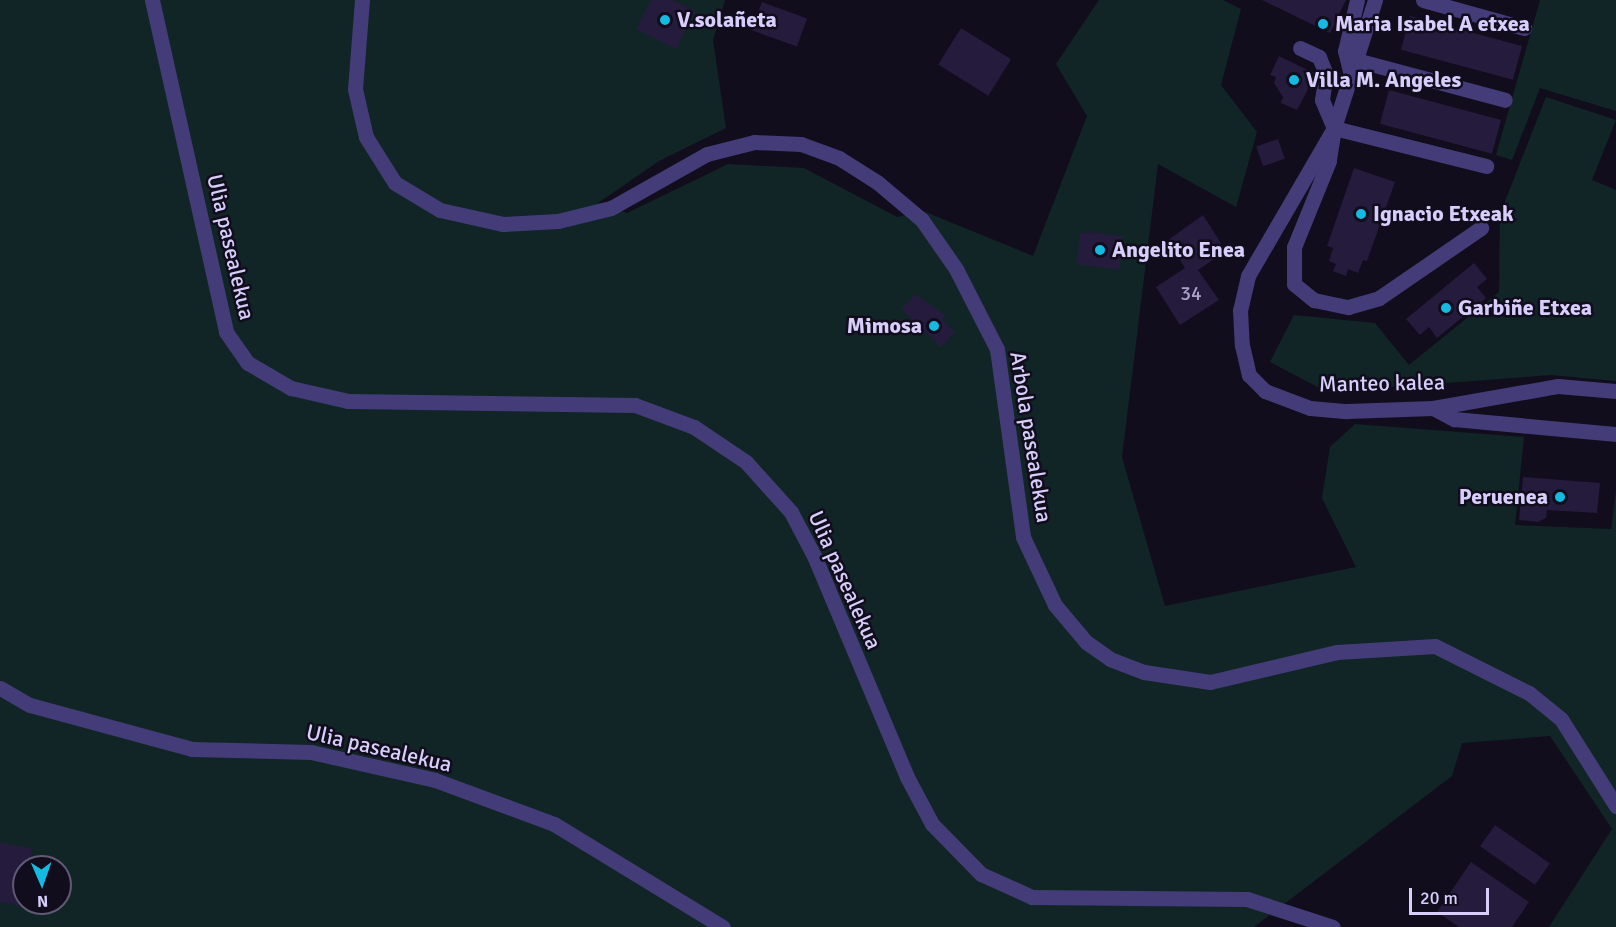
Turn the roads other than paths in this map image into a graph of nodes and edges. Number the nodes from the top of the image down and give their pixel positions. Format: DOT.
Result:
graph roads {
  1 [pos="152,0"];
  2 [pos="362,0"];
  3 [pos="1357,0"];
  4 [pos="1375,0"];
  5 [pos="1423,0"];
  6 [pos="1524,28"];
  7 [pos="1300,48"];
  8 [pos="1354,67"];
  9 [pos="1505,100"];
  10 [pos="1334,128"];
  11 [pos="1486,166"];
  12 [pos="1481,228"];
  13 [pos="1616,391"];
  14 [pos="1433,408"];
  15 [pos="1616,434"];
  16 [pos="0,688"];
  17 [pos="1616,806"];
  18 [pos="723,927"];
  19 [pos="1333,927"];
  1 -- 19 [label="street, Ulia pasealekua"];
  2 -- 17 [label="street, Arbola pasealekua"];
  3 -- 8 [label="street"];
  4 -- 8 [label="street, Manteo kalea"];
  5 -- 6 [label="street"];
  7 -- 10 [label="street"];
  8 -- 9 [label="street"];
  8 -- 10 [label="street, Manteo kalea"];
  10 -- 11 [label="street"];
  10 -- 12 [label="street, Manteo kalea"];
  10 -- 14 [label="street, Manteo kalea"];
  13 -- 14 [label="street, Manteo kalea"];
  14 -- 15 [label="street"];
  16 -- 18 [label="street, Ulia pasealekua"];
}
